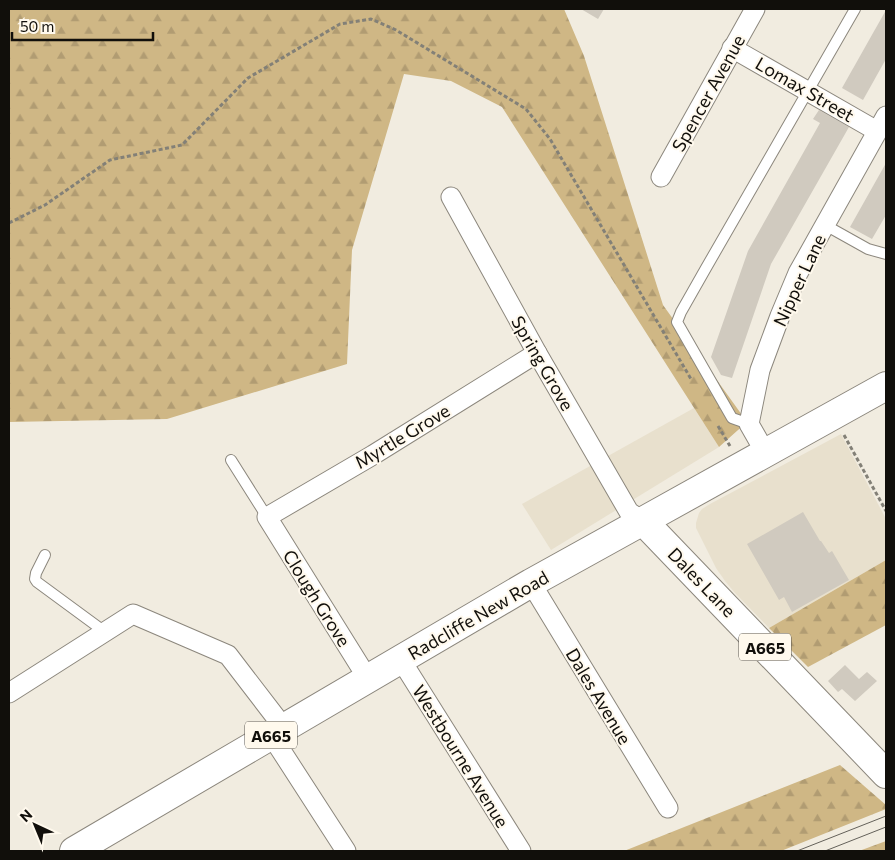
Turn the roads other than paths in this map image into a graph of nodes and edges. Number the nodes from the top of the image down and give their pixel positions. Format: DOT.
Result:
graph roads {
  1 [pos="755,9"];
  2 [pos="855,9"];
  3 [pos="732,48"];
  4 [pos="807,90"];
  5 [pos="882,123"];
  6 [pos="661,177"];
  7 [pos="452,197"];
  8 [pos="825,224"];
  9 [pos="886,254"];
  10 [pos="537,353"];
  11 [pos="886,386"];
  12 [pos="749,424"];
  13 [pos="765,452"];
  14 [pos="230,460"];
  15 [pos="267,517"];
  16 [pos="643,521"];
  17 [pos="45,555"];
  18 [pos="531,583"];
  19 [pos="105,632"];
  20 [pos="401,660"];
  21 [pos="368,679"];
  22 [pos="9,693"];
  23 [pos="278,732"];
  24 [pos="886,774"];
  25 [pos="668,808"];
  26 [pos="74,851"];
  27 [pos="346,851"];
  28 [pos="521,851"];
  1 -- 3 [label="street, Spencer Avenue"];
  2 -- 4 [label="lane"];
  3 -- 4 [label="street, Lomax Street"];
  3 -- 6 [label="street, Spencer Avenue"];
  4 -- 5 [label="street, Lomax Street"];
  4 -- 12 [label="lane"];
  5 -- 8 [label="street, Nipper Lane"];
  7 -- 10 [label="street, Spring Grove"];
  8 -- 9 [label="lane"];
  8 -- 12 [label="street, Nipper Lane"];
  10 -- 15 [label="street, Myrtle Grove"];
  10 -- 16 [label="street, Spring Grove"];
  11 -- 13 [label="main road, Radcliffe New Road"];
  12 -- 13 [label="street"];
  13 -- 16 [label="main road, Radcliffe New Road"];
  14 -- 15 [label="lane"];
  15 -- 21 [label="street, Clough Grove"];
  16 -- 18 [label="main road, Radcliffe New Road / A665"];
  16 -- 24 [label="main road, Dales Lane / A665"];
  17 -- 19 [label="lane"];
  18 -- 20 [label="main road, Radcliffe New Road / A665"];
  18 -- 25 [label="street, Dales Avenue"];
  19 -- 22 [label="street"];
  19 -- 23 [label="street"];
  20 -- 21 [label="main road, Radcliffe New Road / A665"];
  20 -- 28 [label="street, Westbourne Avenue"];
  21 -- 23 [label="main road, Radcliffe New Road / A665"];
  23 -- 26 [label="main road, Radcliffe New Road / A665"];
  23 -- 27 [label="street"];
}
